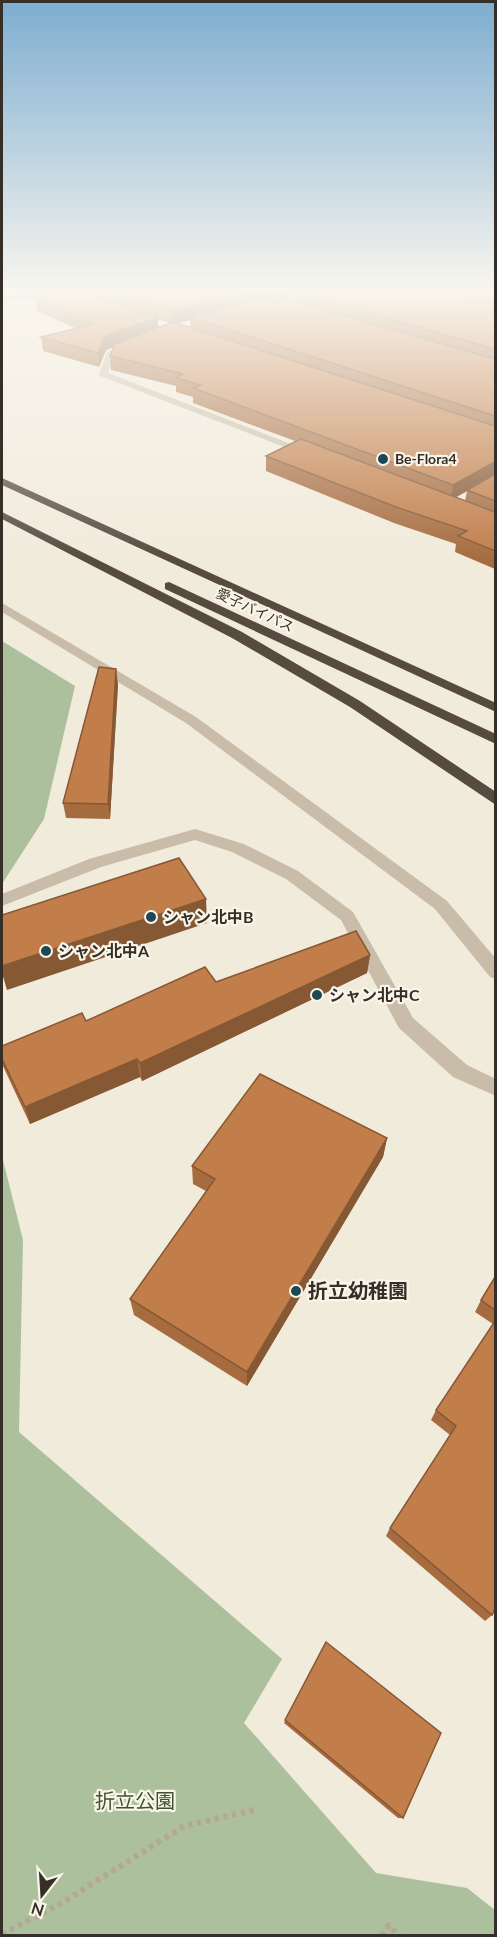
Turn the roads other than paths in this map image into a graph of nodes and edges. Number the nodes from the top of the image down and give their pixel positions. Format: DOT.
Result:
graph roads {
  1 [pos="117,379"];
  2 [pos="320,457"];
  3 [pos="2,472"];
  4 [pos="2,481"];
  5 [pos="2,507"];
  6 [pos="2,515"];
  7 [pos="204,574"];
  8 [pos="2,607"];
  9 [pos="495,708"];
  10 [pos="495,740"];
  11 [pos="495,800"];
  12 [pos="2,900"];
  13 [pos="495,972"];
  14 [pos="495,1088"];
  1 -- 2 [label="street"];
  3 -- 7 [label="highway"];
  4 -- 7 [label="highway, 愛子バイパス"];
  5 -- 10 [label="highway, 愛子バイパス"];
  6 -- 11 [label="highway"];
  7 -- 9 [label="highway, 愛子バイパス"];
  8 -- 13 [label="street"];
  12 -- 14 [label="street"];
}
